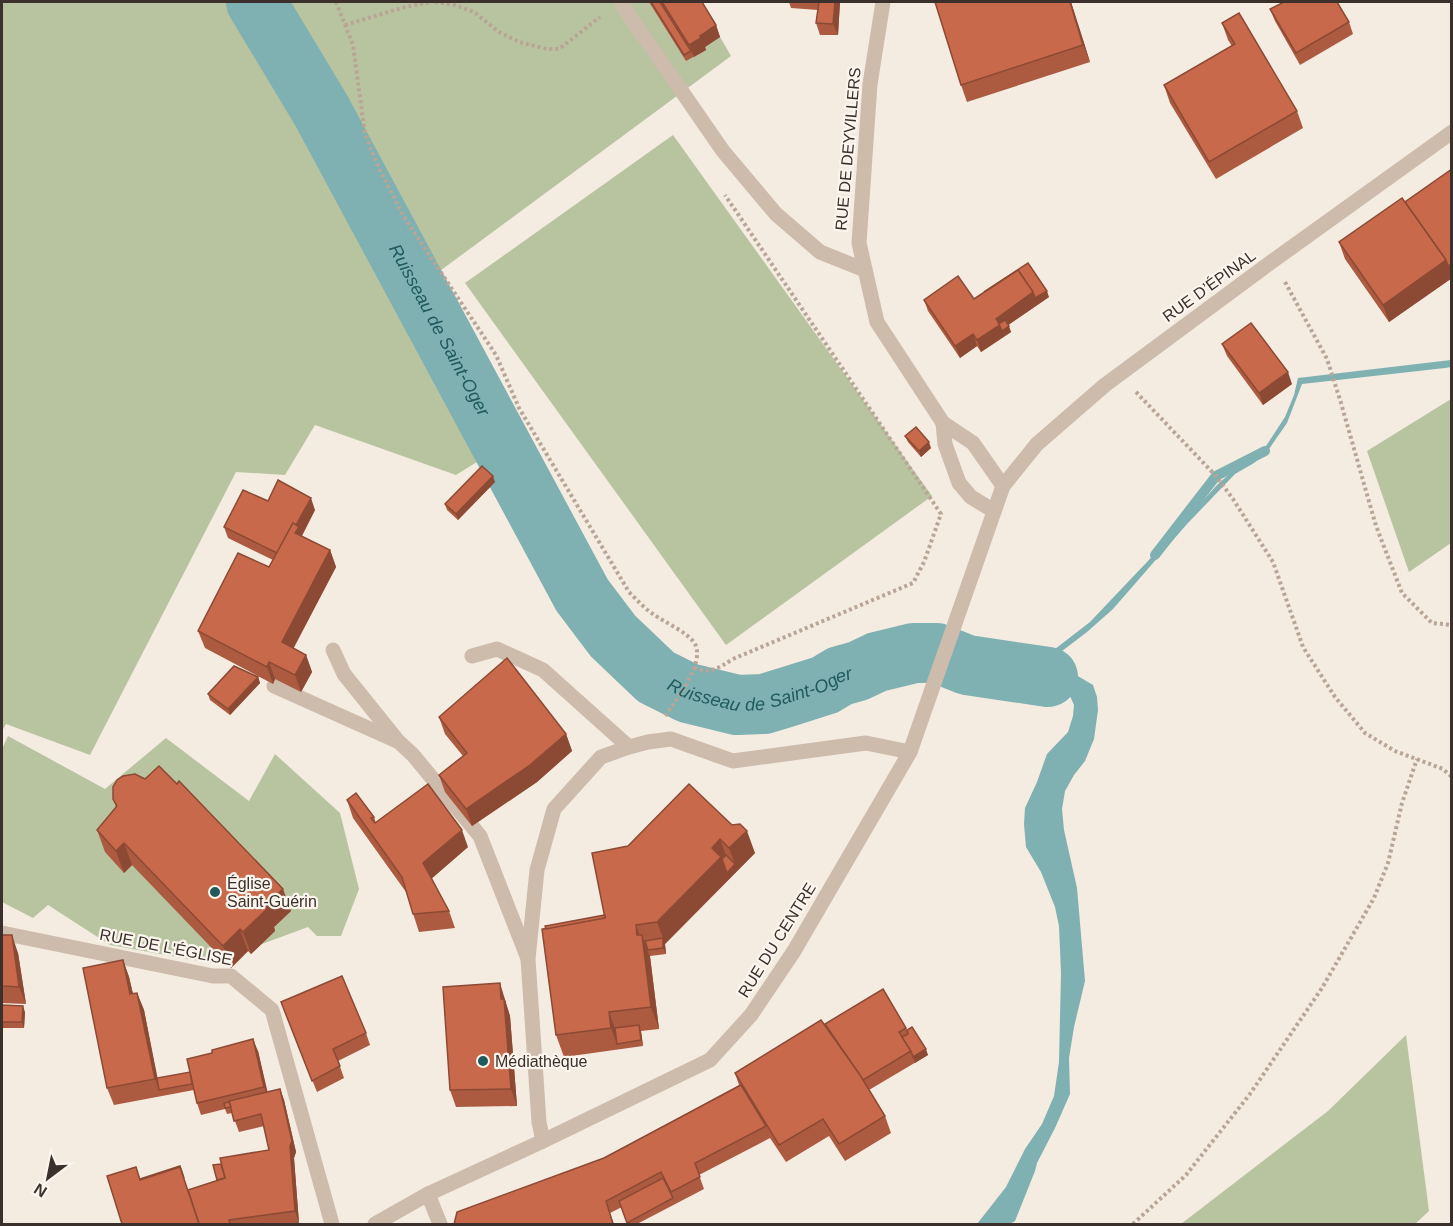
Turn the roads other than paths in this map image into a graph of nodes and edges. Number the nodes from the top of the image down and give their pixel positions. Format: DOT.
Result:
graph roads {
  1 [pos="883,2"];
  2 [pos="622,5"];
  3 [pos="1452,132"];
  4 [pos="865,270"];
  5 [pos="943,423"];
  6 [pos="1003,486"];
  7 [pos="994,511"];
  8 [pos="333,650"];
  9 [pos="472,656"];
  10 [pos="274,686"];
  11 [pos="399,742"];
  12 [pos="629,747"];
  13 [pos="910,752"];
  14 [pos="2,933"];
  15 [pos="528,959"];
  16 [pos="543,1141"];
  17 [pos="428,1194"];
  18 [pos="332,1224"];
  19 [pos="375,1224"];
  20 [pos="440,1224"];
  1 -- 4 [label="street, RUE DE DEYVILLERS"];
  2 -- 4 [label="street"];
  3 -- 6 [label="street, RUE D’ÉPINAL"];
  4 -- 5 [label="street, RUE DE DEYVILLERS"];
  5 -- 6 [label="street, RUE DE DEYVILLERS"];
  5 -- 7 [label="street, RUE DE DEYVILLERS"];
  6 -- 7 [label="street, RUE DU CENTRE"];
  7 -- 13 [label="street, RUE DU CENTRE"];
  8 -- 11 [label="street"];
  9 -- 12 [label="street"];
  10 -- 11 [label="street"];
  11 -- 15 [label="street"];
  12 -- 13 [label="street"];
  12 -- 15 [label="street"];
  13 -- 16 [label="street, RUE DU CENTRE"];
  14 -- 18 [label="street, RUE DE L'ÉGLISE"];
  15 -- 16 [label="street"];
  16 -- 17 [label="street, RUE DU CENTRE"];
  17 -- 19 [label="street, RUE DU CENTRE"];
  17 -- 20 [label="street"];
}
